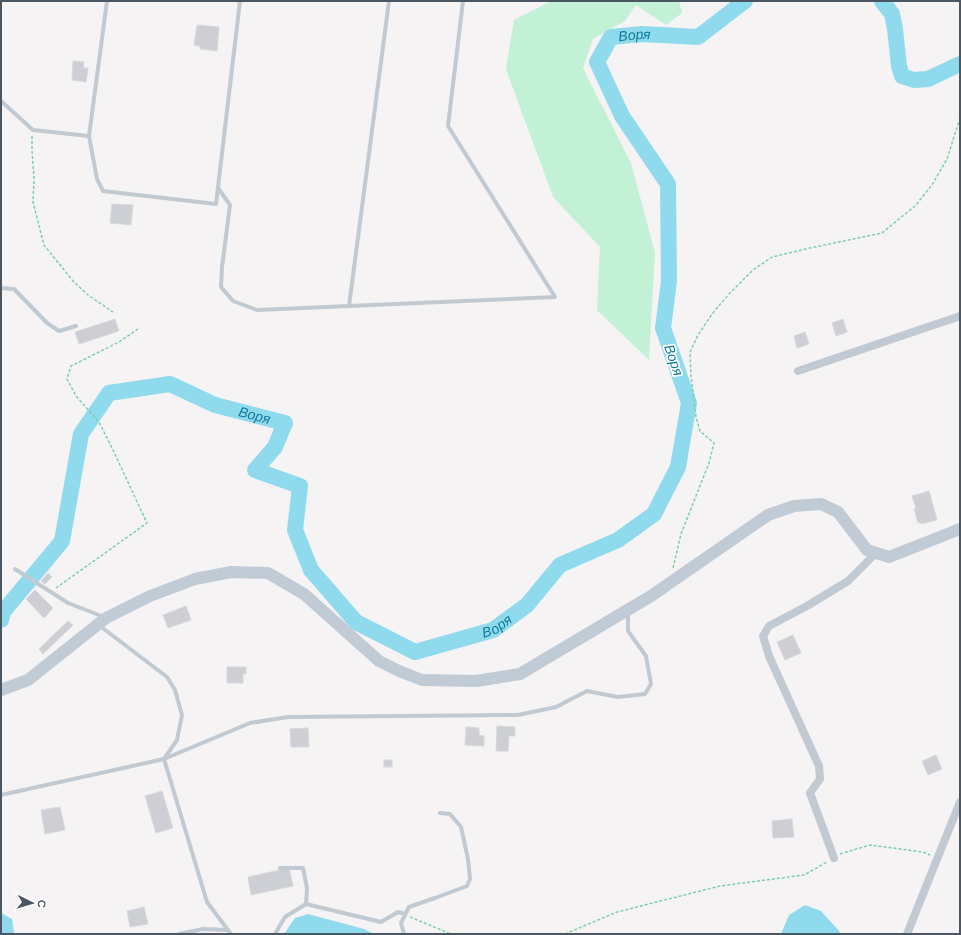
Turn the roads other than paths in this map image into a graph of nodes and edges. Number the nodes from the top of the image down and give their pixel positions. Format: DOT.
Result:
graph roads {
  1 [pos="107,1"];
  2 [pos="240,1"];
  3 [pos="389,1"];
  4 [pos="463,1"];
  5 [pos="1,101"];
  6 [pos="90,136"];
  7 [pos="218,188"];
  8 [pos="1,288"];
  9 [pos="349,306"];
  10 [pos="960,316"];
  11 [pos="76,326"];
  12 [pos="798,371"];
  13 [pos="960,529"];
  14 [pos="876,553"];
  15 [pos="15,569"];
  16 [pos="628,610"];
  17 [pos="102,621"];
  18 [pos="1,690"];
  19 [pos="164,759"];
  20 [pos="1,795"];
  21 [pos="960,802"];
  22 [pos="440,813"];
  23 [pos="834,858"];
  24 [pos="280,868"];
  25 [pos="306,904"];
  26 [pos="405,914"];
  27 [pos="227,930"];
  28 [pos="179,934"];
  29 [pos="231,934"];
  30 [pos="275,934"];
  31 [pos="404,934"];
  32 [pos="907,934"];
  1 -- 6 [label="lane"];
  2 -- 7 [label="lane"];
  3 -- 9 [label="lane"];
  4 -- 9 [label="lane"];
  5 -- 6 [label="lane"];
  6 -- 7 [label="lane"];
  7 -- 9 [label="lane"];
  8 -- 11 [label="lane"];
  10 -- 12 [label="street"];
  13 -- 14 [label="street"];
  14 -- 16 [label="street"];
  14 -- 23 [label="street"];
  15 -- 17 [label="lane"];
  16 -- 17 [label="street"];
  16 -- 19 [label="lane"];
  17 -- 18 [label="street"];
  17 -- 19 [label="lane"];
  19 -- 20 [label="lane"];
  19 -- 27 [label="lane"];
  21 -- 32 [label="street"];
  22 -- 26 [label="lane"];
  24 -- 25 [label="lane"];
  25 -- 26 [label="lane"];
  25 -- 30 [label="lane"];
  26 -- 31 [label="lane"];
  27 -- 28 [label="lane"];
  27 -- 29 [label="lane"];
}
